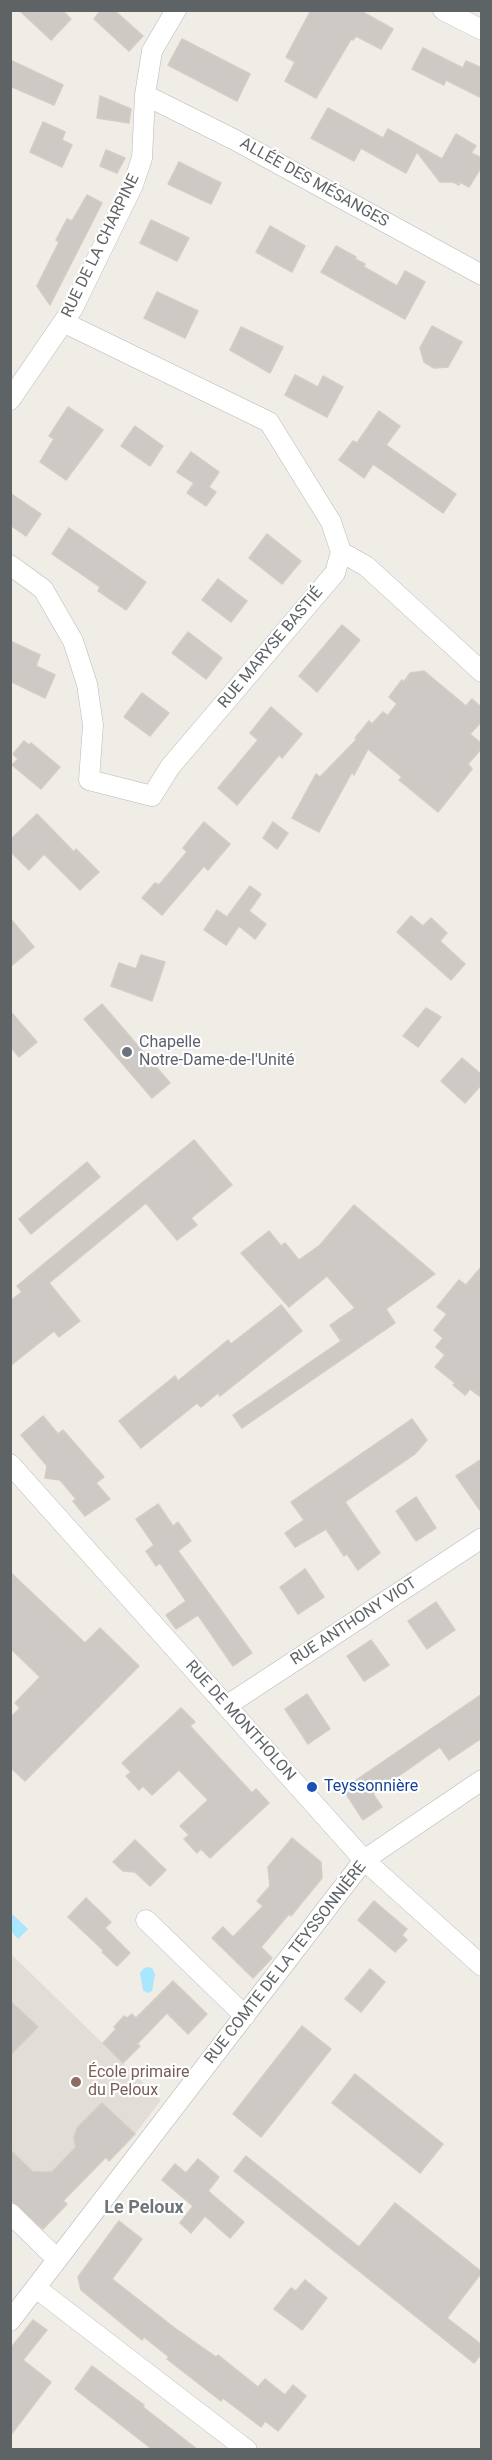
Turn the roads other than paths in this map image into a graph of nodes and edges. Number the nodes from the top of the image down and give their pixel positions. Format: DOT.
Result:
graph roads {
  1 [pos="176,10"];
  2 [pos="443,10"];
  3 [pos="482,30"];
  4 [pos="145,95"];
  5 [pos="482,275"];
  6 [pos="64,323"];
  7 [pos="10,400"];
  8 [pos="340,552"];
  9 [pos="10,565"];
  10 [pos="482,672"];
  11 [pos="10,1464"];
  12 [pos="482,1538"];
  13 [pos="226,1706"];
  14 [pos="482,1780"];
  15 [pos="364,1860"];
  16 [pos="146,1920"];
  17 [pos="482,1966"];
  18 [pos="245,2016"];
  19 [pos="10,2213"];
  20 [pos="57,2259"];
  21 [pos="36,2288"];
  22 [pos="10,2321"];
  23 [pos="247,2450"];
  1 -- 4 [label="street, RUE DE LA CHARPINE"];
  2 -- 3 [label="street"];
  4 -- 5 [label="street, ALLÉE DES MÉSANGES"];
  4 -- 6 [label="street, RUE DE LA CHARPINE"];
  6 -- 7 [label="street, RUE DE LA CHARPINE"];
  6 -- 8 [label="street"];
  8 -- 9 [label="street, RUE MARYSE BASTIÉ"];
  8 -- 10 [label="street"];
  11 -- 13 [label="street, RUE DE MONTHOLON"];
  12 -- 13 [label="street, RUE ANTHONY VIOT"];
  13 -- 15 [label="street, RUE DE MONTHOLON"];
  14 -- 15 [label="street, RUE COMTE DE LA TEYSSONNIÈRE"];
  15 -- 17 [label="street, RUE DE MONTHOLON"];
  15 -- 18 [label="street, RUE COMTE DE LA TEYSSONNIÈRE"];
  16 -- 18 [label="street"];
  18 -- 20 [label="street, RUE COMTE DE LA TEYSSONNIÈRE"];
  19 -- 20 [label="street"];
  20 -- 21 [label="street, RUE COMTE DE LA TEYSSONNIÈRE"];
  21 -- 22 [label="street, RUE COMTE DE LA TEYSSONNIÈRE"];
  21 -- 23 [label="street"];
}
